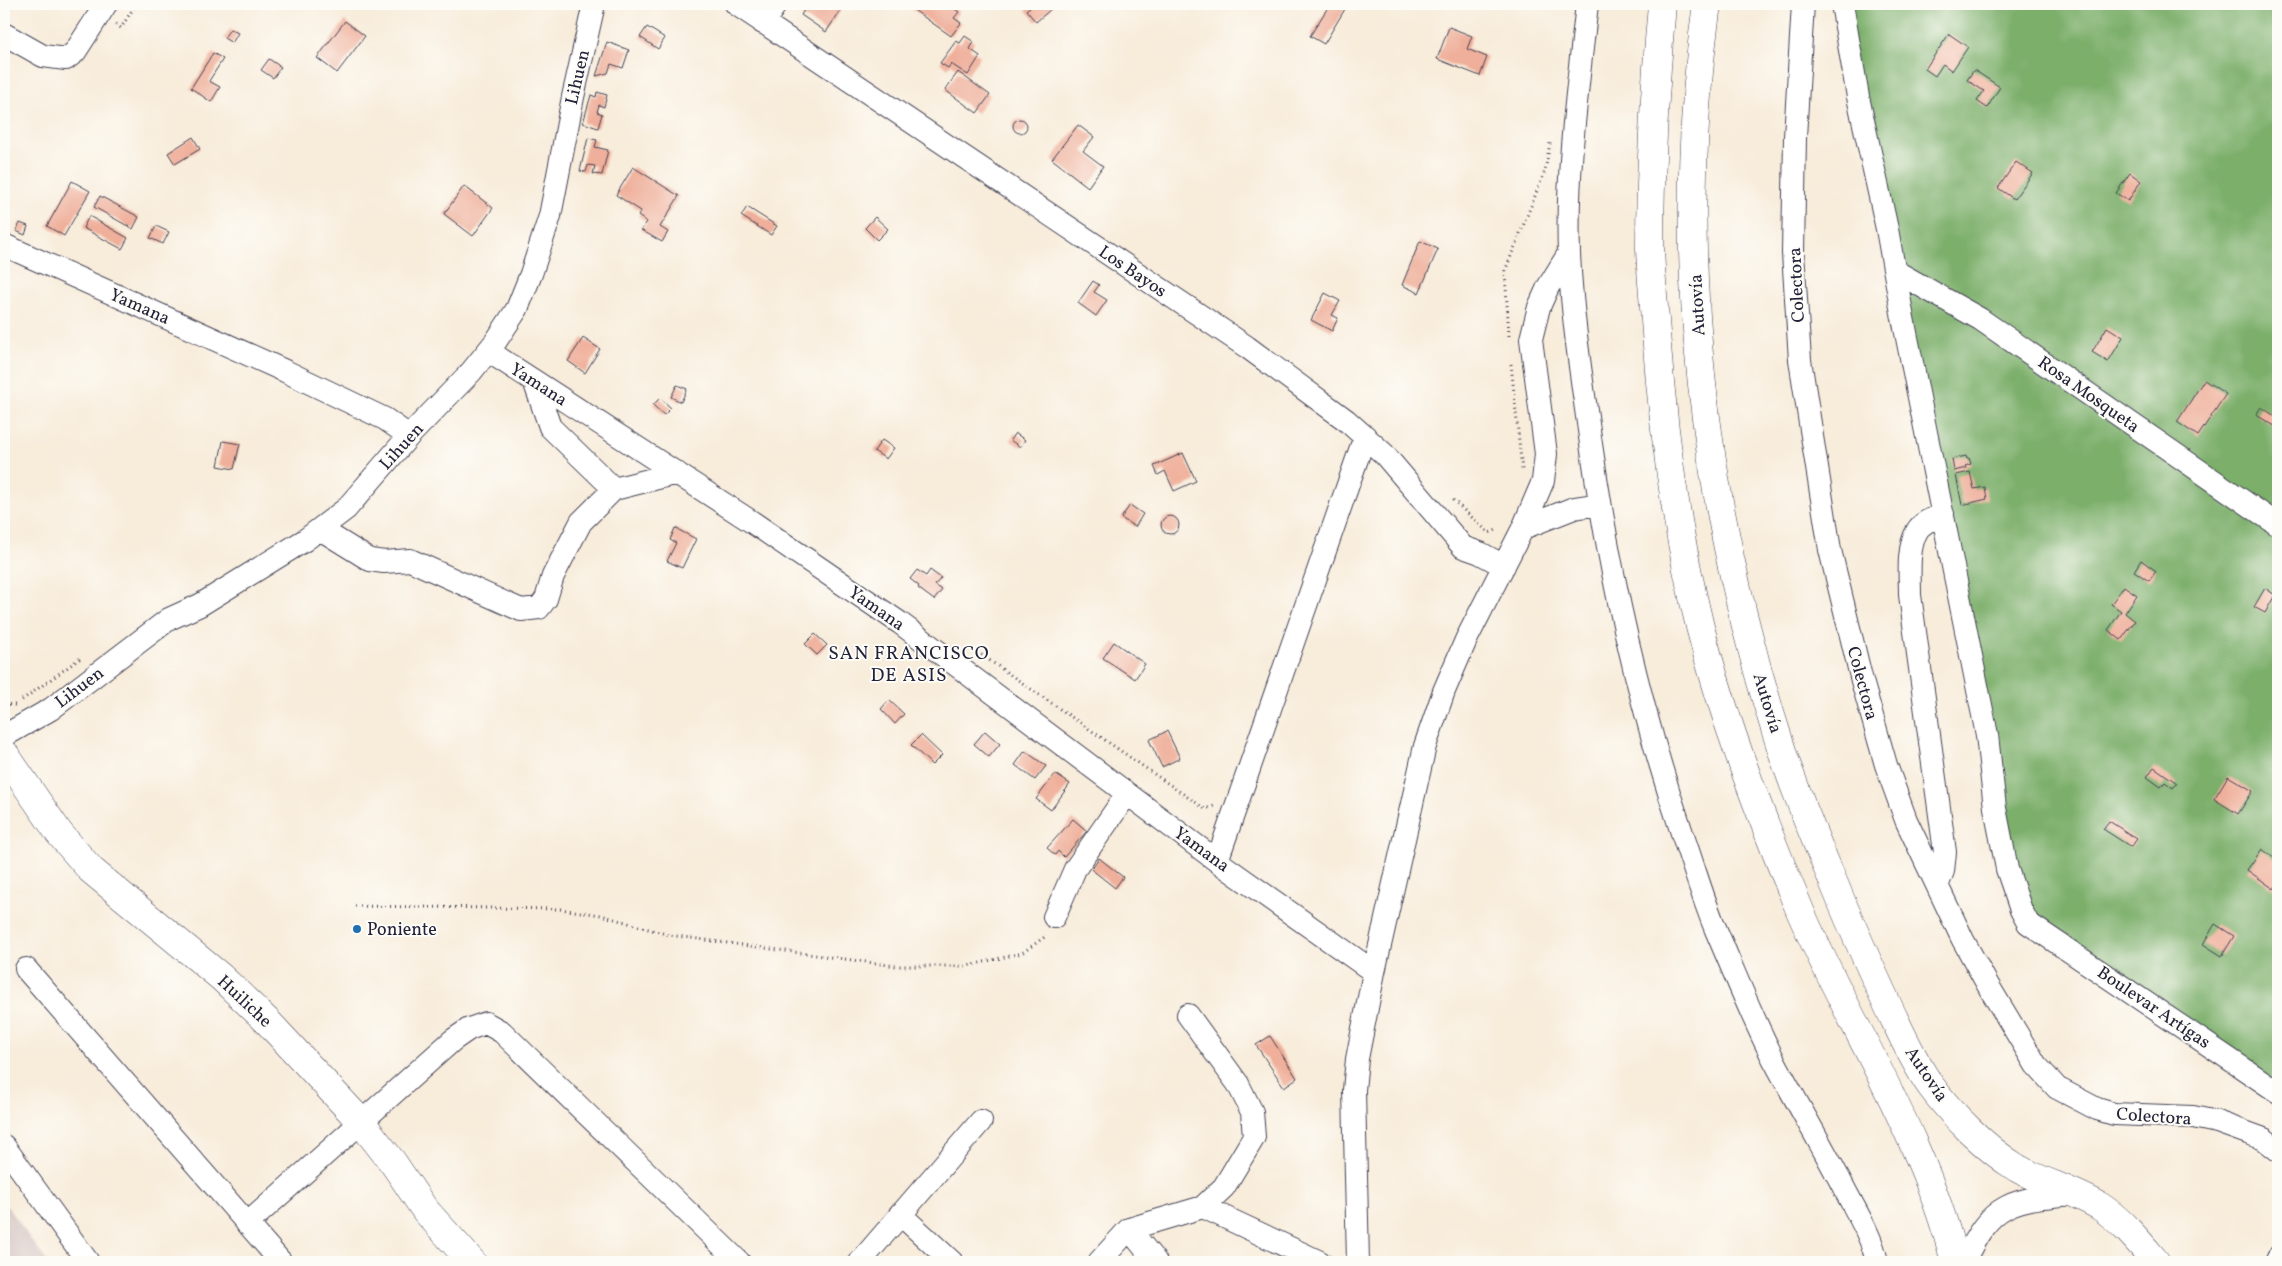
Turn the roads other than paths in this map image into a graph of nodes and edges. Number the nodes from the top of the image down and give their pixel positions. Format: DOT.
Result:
graph roads {
  1 [pos="106,4"];
  2 [pos="594,4"];
  3 [pos="736,4"];
  4 [pos="776,4"];
  5 [pos="1587,4"];
  6 [pos="1662,4"];
  7 [pos="1707,4"];
  8 [pos="1803,4"];
  9 [pos="1842,4"];
  10 [pos="763,23"];
  11 [pos="4,34"];
  12 [pos="4,245"];
  13 [pos="1569,253"];
  14 [pos="1895,271"];
  15 [pos="488,351"];
  16 [pos="534,381"];
  17 [pos="409,436"];
  18 [pos="1365,436"];
  19 [pos="677,474"];
  20 [pos="614,490"];
  21 [pos="1600,504"];
  22 [pos="1944,514"];
  23 [pos="2278,525"];
  24 [pos="320,528"];
  25 [pos="1512,528"];
  26 [pos="1504,566"];
  27 [pos="4,736"];
  28 [pos="4,753"];
  29 [pos="1127,794"];
  30 [pos="1217,861"];
  31 [pos="1938,884"];
  32 [pos="1054,917"];
  33 [pos="26,969"];
  34 [pos="1374,972"];
  35 [pos="1188,1015"];
  36 [pos="2278,1092"];
  37 [pos="981,1121"];
  38 [pos="361,1122"];
  39 [pos="4,1146"];
  40 [pos="2278,1150"];
  41 [pos="2075,1194"];
  42 [pos="1202,1207"];
  43 [pos="900,1214"];
  44 [pos="247,1224"];
  45 [pos="1129,1229"];
  46 [pos="2278,1258"];
  47 [pos="88,1262"];
  48 [pos="281,1262"];
  49 [pos="472,1262"];
  50 [pos="739,1262"];
  51 [pos="860,1262"];
  52 [pos="952,1262"];
  53 [pos="1099,1262"];
  54 [pos="1156,1262"];
  55 [pos="1320,1262"];
  56 [pos="1358,1262"];
  57 [pos="1877,1262"];
  58 [pos="1956,1262"];
  59 [pos="1964,1262"];
  60 [pos="2156,1262"];
  61 [pos="2276,1262"];
  1 -- 11 [label="street"];
  2 -- 15 [label="street, Lihuen"];
  3 -- 10 [label="street, Los Bayos"];
  4 -- 10 [label="street"];
  5 -- 13 [label="street"];
  6 -- 58 [label="street"];
  7 -- 41 [label="street, Autovía"];
  8 -- 31 [label="street, Colectora"];
  9 -- 14 [label="street"];
  10 -- 18 [label="street, Los Bayos"];
  12 -- 17 [label="street, Yamana"];
  13 -- 21 [label="street"];
  13 -- 25 [label="street"];
  14 -- 22 [label="street"];
  14 -- 23 [label="street, Rosa Mosqueta"];
  15 -- 16 [label="street, Yamana"];
  15 -- 17 [label="street, Lihuen"];
  16 -- 19 [label="street, Yamana"];
  16 -- 20 [label="street"];
  17 -- 24 [label="street, Lihuen"];
  18 -- 26 [label="street, Los Bayos"];
  18 -- 30 [label="street"];
  19 -- 20 [label="street"];
  19 -- 29 [label="street, Yamana"];
  20 -- 24 [label="street"];
  21 -- 25 [label="street"];
  21 -- 57 [label="street"];
  22 -- 31 [label="street"];
  22 -- 36 [label="street, Boulevar Artígas"];
  24 -- 27 [label="street, Lihuen"];
  25 -- 26 [label="street"];
  26 -- 34 [label="street"];
  28 -- 38 [label="street, Huiliche"];
  29 -- 30 [label="street, Yamana"];
  29 -- 32 [label="street"];
  30 -- 34 [label="street, Yamana"];
  31 -- 40 [label="street, Colectora"];
  33 -- 44 [label="street"];
  34 -- 56 [label="street"];
  35 -- 42 [label="street"];
  37 -- 43 [label="street"];
  38 -- 44 [label="street"];
  38 -- 49 [label="street, Huiliche"];
  38 -- 50 [label="street"];
  39 -- 47 [label="street"];
  41 -- 59 [label="street"];
  41 -- 60 [label="street, Autovía"];
  42 -- 45 [label="street"];
  42 -- 55 [label="street"];
  43 -- 51 [label="street"];
  43 -- 52 [label="street"];
  44 -- 48 [label="street"];
  45 -- 53 [label="street"];
  45 -- 54 [label="street"];
  46 -- 61 [label="street"];
}
